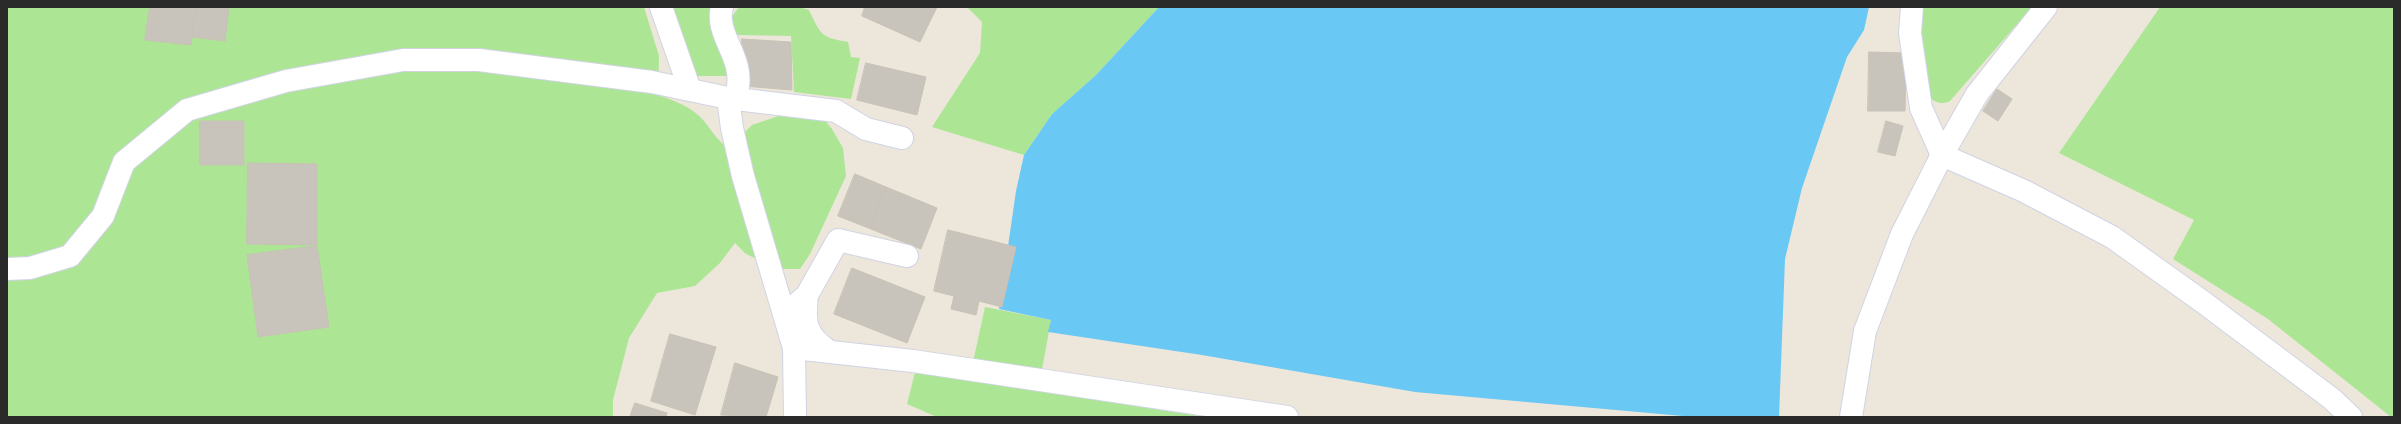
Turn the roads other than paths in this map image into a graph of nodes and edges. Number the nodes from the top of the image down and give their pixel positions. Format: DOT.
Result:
graph roads {
  1 [pos="661,7"];
  2 [pos="722,7"];
  3 [pos="1912,7"];
  4 [pos="2046,7"];
  5 [pos="690,90"];
  6 [pos="732,98"];
  7 [pos="902,138"];
  8 [pos="1942,154"];
  9 [pos="907,256"];
  10 [pos="7,269"];
  11 [pos="807,295"];
  12 [pos="785,314"];
  13 [pos="794,348"];
  14 [pos="830,352"];
  15 [pos="795,417"];
  16 [pos="1287,417"];
  17 [pos="1851,417"];
  18 [pos="2351,417"];
  1 -- 5 [label="street"];
  2 -- 6 [label="street"];
  3 -- 8 [label="street"];
  4 -- 8 [label="street"];
  5 -- 6 [label="street"];
  5 -- 10 [label="street"];
  6 -- 7 [label="street"];
  6 -- 12 [label="street"];
  8 -- 17 [label="street"];
  8 -- 18 [label="street"];
  9 -- 11 [label="street"];
  11 -- 12 [label="street"];
  11 -- 14 [label="street"];
  12 -- 13 [label="street"];
  13 -- 14 [label="street"];
  13 -- 15 [label="street"];
  14 -- 16 [label="street"];
}
